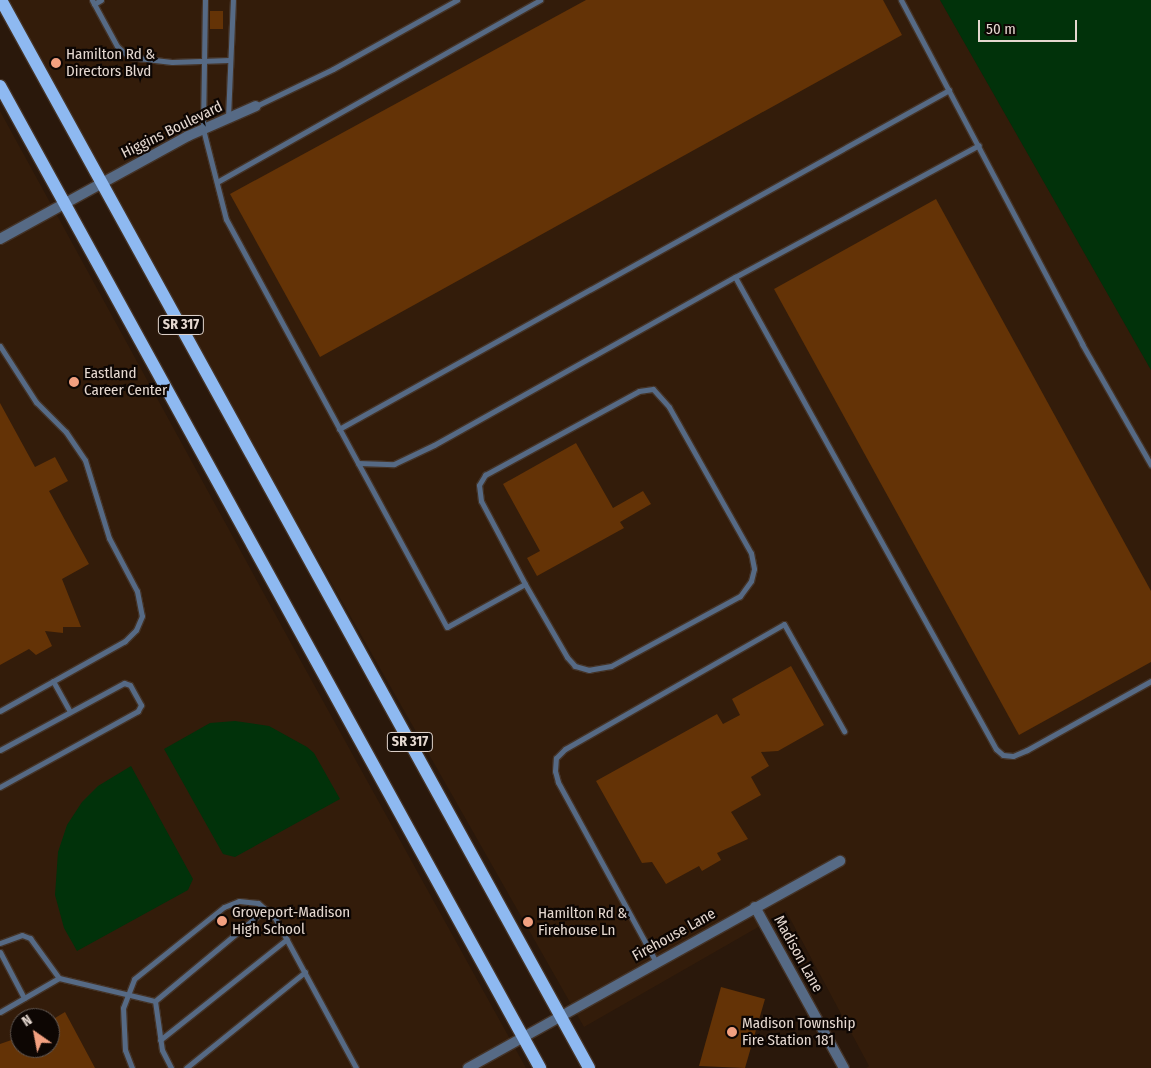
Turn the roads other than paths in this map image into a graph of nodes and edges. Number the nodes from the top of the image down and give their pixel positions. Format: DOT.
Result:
graph roads {
  1 [pos="2,0"];
  2 [pos="101,0"];
  3 [pos="205,0"];
  4 [pos="233,0"];
  5 [pos="457,0"];
  6 [pos="540,0"];
  7 [pos="901,0"];
  8 [pos="93,2"];
  9 [pos="229,60"];
  10 [pos="204,61"];
  11 [pos="0,86"];
  12 [pos="949,90"];
  13 [pos="256,106"];
  14 [pos="228,119"];
  15 [pos="203,130"];
  16 [pos="979,145"];
  17 [pos="103,182"];
  18 [pos="217,182"];
  19 [pos="64,203"];
  20 [pos="0,239"];
  21 [pos="734,276"];
  22 [pos="0,347"];
  23 [pos="339,429"];
  24 [pos="358,463"];
  25 [pos="1151,465"];
  26 [pos="525,584"];
  27 [pos="53,681"];
  28 [pos="1151,681"];
  29 [pos="0,711"];
  30 [pos="70,712"];
  31 [pos="844,731"];
  32 [pos="0,750"];
  33 [pos="0,787"];
  34 [pos="840,861"];
  35 [pos="755,907"];
  36 [pos="266,909"];
  37 [pos="286,939"];
  38 [pos="0,943"];
  39 [pos="0,952"];
  40 [pos="656,962"];
  41 [pos="305,972"];
  42 [pos="58,978"];
  43 [pos="126,993"];
  44 [pos="24,998"];
  45 [pos="155,1000"];
  46 [pos="0,1012"];
  47 [pos="560,1016"];
  48 [pos="523,1036"];
  49 [pos="160,1040"];
  50 [pos="132,1068"];
  51 [pos="171,1068"];
  52 [pos="186,1068"];
  53 [pos="356,1068"];
  54 [pos="468,1068"];
  55 [pos="540,1068"];
  56 [pos="589,1068"];
  57 [pos="844,1068"];
  1 -- 17 [label="main road, SR 317"];
  2 -- 8 [label="lane"];
  3 -- 10 [label="lane"];
  4 -- 9 [label="lane"];
  5 -- 13 [label="lane"];
  6 -- 18 [label="lane"];
  7 -- 12 [label="lane"];
  8 -- 10 [label="lane"];
  9 -- 10 [label="lane"];
  9 -- 14 [label="lane"];
  10 -- 15 [label="lane"];
  11 -- 19 [label="main road, SR 317"];
  12 -- 16 [label="lane"];
  12 -- 23 [label="lane"];
  13 -- 14 [label="street, Higgins Boulevard"];
  14 -- 15 [label="street, Higgins Boulevard"];
  15 -- 17 [label="street, Higgins Boulevard"];
  15 -- 18 [label="lane"];
  16 -- 21 [label="lane"];
  16 -- 25 [label="lane"];
  17 -- 19 [label="street, Higgins Boulevard"];
  17 -- 47 [label="main road, SR 317"];
  18 -- 23 [label="lane"];
  19 -- 20 [label="street, Higgins Boulevard"];
  19 -- 48 [label="main road, SR 317"];
  21 -- 24 [label="lane"];
  21 -- 28 [label="lane"];
  22 -- 27 [label="lane"];
  23 -- 24 [label="lane"];
  24 -- 26 [label="lane"];
  26 -- 26 [label="lane"];
  27 -- 29 [label="lane"];
  27 -- 30 [label="lane"];
  30 -- 32 [label="lane"];
  30 -- 33 [label="lane"];
  31 -- 40 [label="lane"];
  34 -- 35 [label="street, Firehouse Lane"];
  35 -- 40 [label="street, Firehouse Lane"];
  35 -- 57 [label="street, Madison Lane"];
  36 -- 37 [label="lane"];
  36 -- 43 [label="lane"];
  36 -- 45 [label="lane"];
  37 -- 41 [label="lane"];
  37 -- 49 [label="lane"];
  38 -- 42 [label="lane"];
  39 -- 44 [label="lane"];
  40 -- 47 [label="street, Firehouse Lane"];
  41 -- 52 [label="lane"];
  41 -- 53 [label="lane"];
  42 -- 43 [label="lane"];
  42 -- 44 [label="lane"];
  43 -- 45 [label="lane"];
  43 -- 50 [label="lane"];
  44 -- 46 [label="lane"];
  45 -- 49 [label="lane"];
  47 -- 48 [label="street, Firehouse Lane"];
  47 -- 56 [label="main road, SR 317"];
  48 -- 54 [label="street, Firehouse Lane"];
  48 -- 55 [label="main road, SR 317"];
  49 -- 51 [label="lane"];
}
